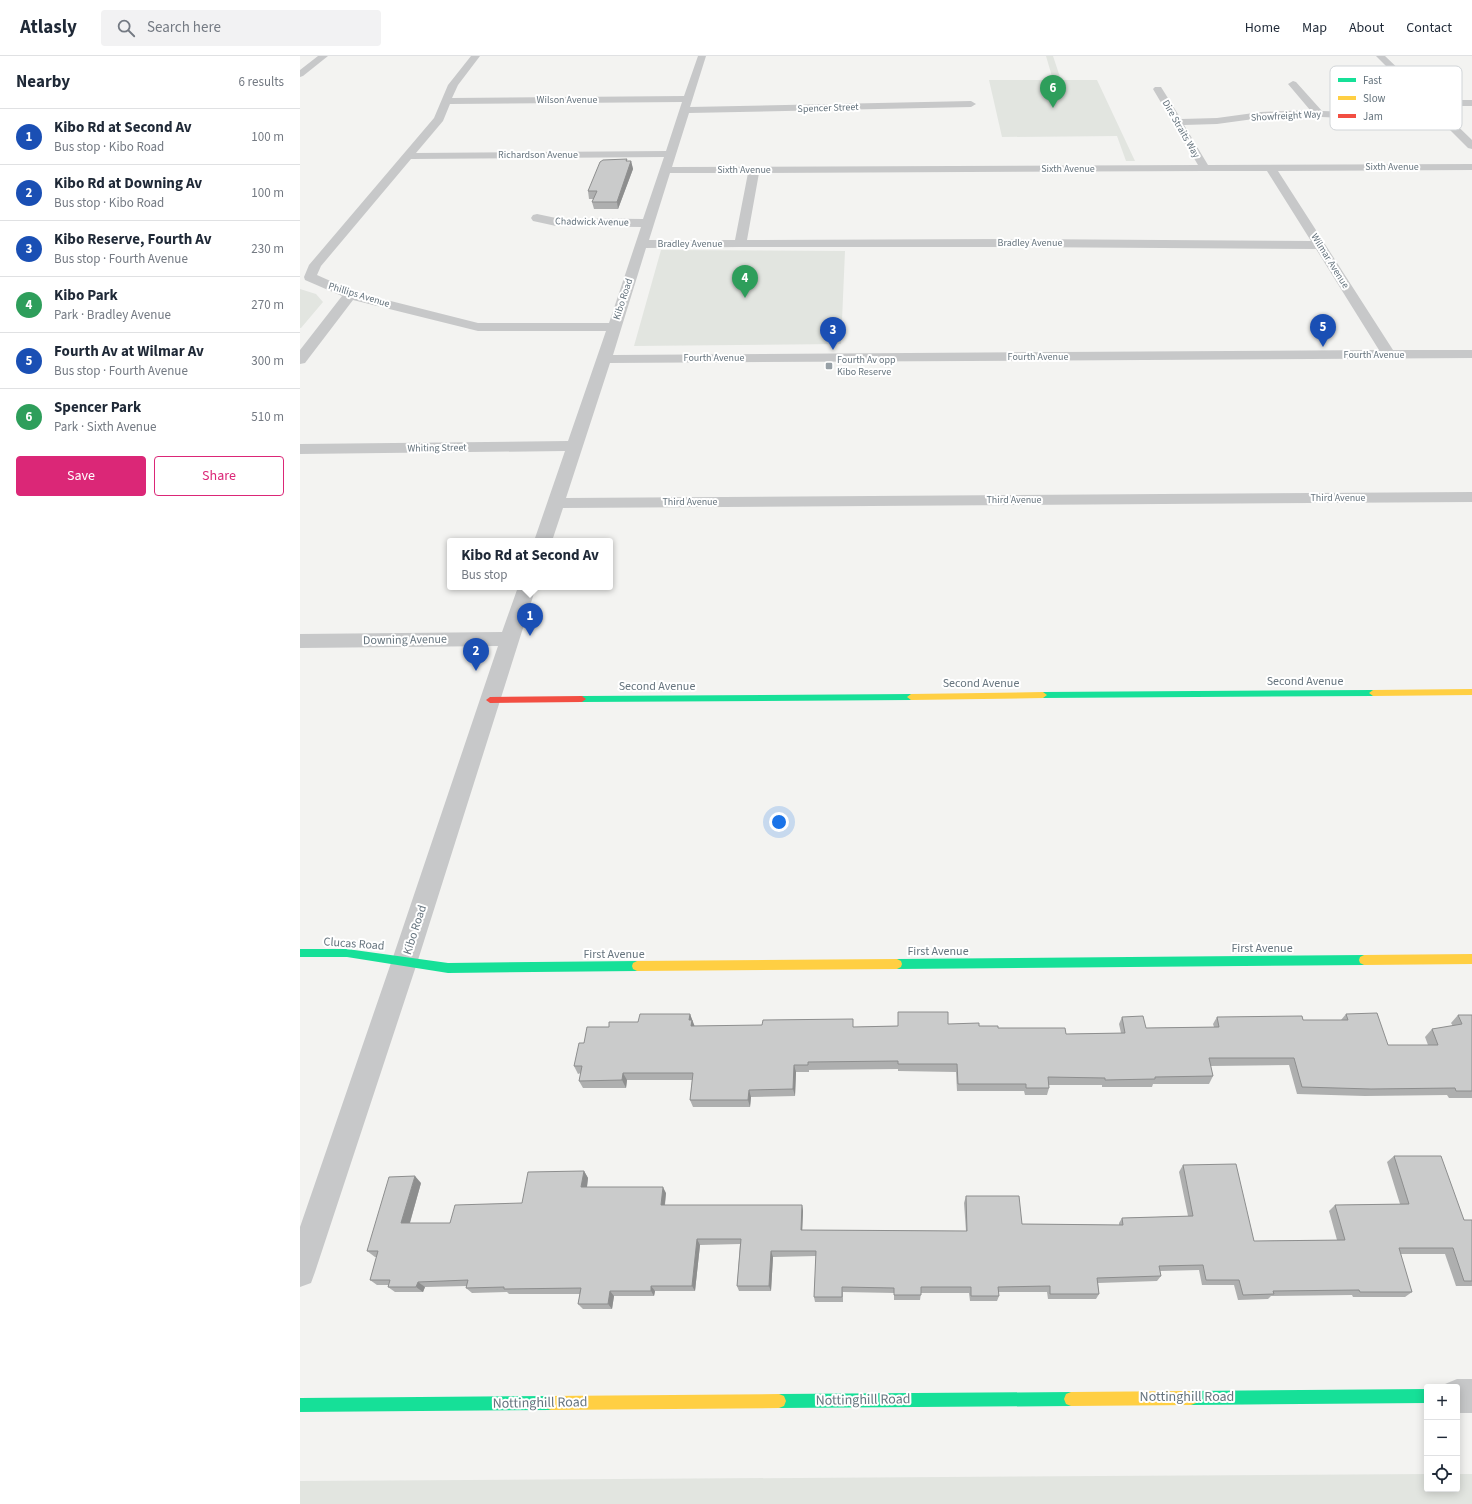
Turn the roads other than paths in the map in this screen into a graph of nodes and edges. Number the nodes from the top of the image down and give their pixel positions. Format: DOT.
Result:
graph roads {
  1 [pos="324,56"];
  2 [pos="476,56"];
  3 [pos="702,56"];
  4 [pos="1380,56"];
  5 [pos="1390,66"];
  6 [pos="300,74"];
  7 [pos="1293,84"];
  8 [pos="1158,89"];
  9 [pos="446,101"];
  10 [pos="686,104"];
  11 [pos="971,104"];
  12 [pos="1318,113"];
  13 [pos="1330,114"];
  14 [pos="1178,122"];
  15 [pos="1455,130"];
  16 [pos="1472,146"];
  17 [pos="670,154"];
  18 [pos="407,156"];
  19 [pos="1472,167"];
  20 [pos="1204,168"];
  21 [pos="1271,168"];
  22 [pos="665,170"];
  23 [pos="754,170"];
  24 [pos="537,218"];
  25 [pos="647,222"];
  26 [pos="641,244"];
  27 [pos="740,244"];
  28 [pos="1320,246"];
  29 [pos="305,278"];
  30 [pos="350,295"];
  31 [pos="614,327"];
  32 [pos="1472,354"];
  33 [pos="1389,355"];
  34 [pos="300,360"];
  35 [pos="604,360"];
  36 [pos="574,446"];
  37 [pos="300,449"];
  38 [pos="1472,497"];
  39 [pos="556,503"];
  40 [pos="544,538"];
  41 [pos="527,590"];
  42 [pos="510,639"];
  43 [pos="300,641"];
  44 [pos="1472,692"];
  45 [pos="490,700"];
  46 [pos="300,954"];
  47 [pos="1472,959"];
  48 [pos="406,960"];
  49 [pos="300,1272"];
  50 [pos="1424,1396"];
  51 [pos="1460,1396"];
  52 [pos="1472,1396"];
  53 [pos="300,1405"];
  1 -- 6 [label="street"];
  2 -- 9 [label="street, Phillips Avenue"];
  3 -- 10 [label="street, Kibo Road"];
  4 -- 5 [label="street"];
  7 -- 12 [label="street"];
  8 -- 14 [label="street, Dire Straits Way"];
  9 -- 10 [label="street, Wilson Avenue"];
  9 -- 18 [label="street, Phillips Avenue"];
  10 -- 11 [label="street, Spencer Street"];
  10 -- 17 [label="street, Kibo Road"];
  12 -- 13 [label="street, Showfreight Way"];
  12 -- 14 [label="street, Showfreight Way"];
  14 -- 20 [label="street, Dire Straits Way"];
  15 -- 16 [label="street"];
  17 -- 18 [label="street, Richardson Avenue"];
  17 -- 22 [label="street, Kibo Road"];
  18 -- 29 [label="street, Phillips Avenue"];
  19 -- 21 [label="street, Sixth Avenue"];
  20 -- 21 [label="street, Sixth Avenue"];
  20 -- 23 [label="street, Sixth Avenue"];
  21 -- 28 [label="street, Wilmar Avenue"];
  22 -- 23 [label="street, Sixth Avenue"];
  22 -- 25 [label="street, Kibo Road"];
  23 -- 27 [label="street, Bradley Avenue"];
  24 -- 25 [label="street, Chadwick Avenue"];
  25 -- 26 [label="street, Kibo Road"];
  26 -- 27 [label="street, Bradley Avenue"];
  26 -- 31 [label="street, Kibo Road"];
  27 -- 28 [label="street, Bradley Avenue"];
  28 -- 33 [label="street, Wilmar Avenue"];
  29 -- 30 [label="street, Phillips Avenue"];
  30 -- 31 [label="street, Phillips Avenue"];
  30 -- 34 [label="street"];
  31 -- 35 [label="street, Kibo Road"];
  32 -- 33 [label="street, Fourth Avenue"];
  33 -- 35 [label="street, Fourth Avenue"];
  35 -- 36 [label="street, Kibo Road"];
  36 -- 37 [label="street, Whiting Street"];
  36 -- 39 [label="street, Kibo Road"];
  38 -- 39 [label="street, Third Avenue"];
  39 -- 40 [label="street, Kibo Road"];
  41 -- 42 [label="street, Kibo Road"];
  42 -- 43 [label="street, Downing Avenue"];
  42 -- 45 [label="street, Kibo Road"];
  44 -- 45 [label="street, Second Avenue"];
  45 -- 48 [label="street, Kibo Road"];
  46 -- 48 [label="street, Clucas Road"];
  47 -- 48 [label="street, First Avenue"];
  48 -- 49 [label="street, Kibo Road"];
  50 -- 53 [label="street, Nottinghill Road"];
  51 -- 52 [label="street"];
}
